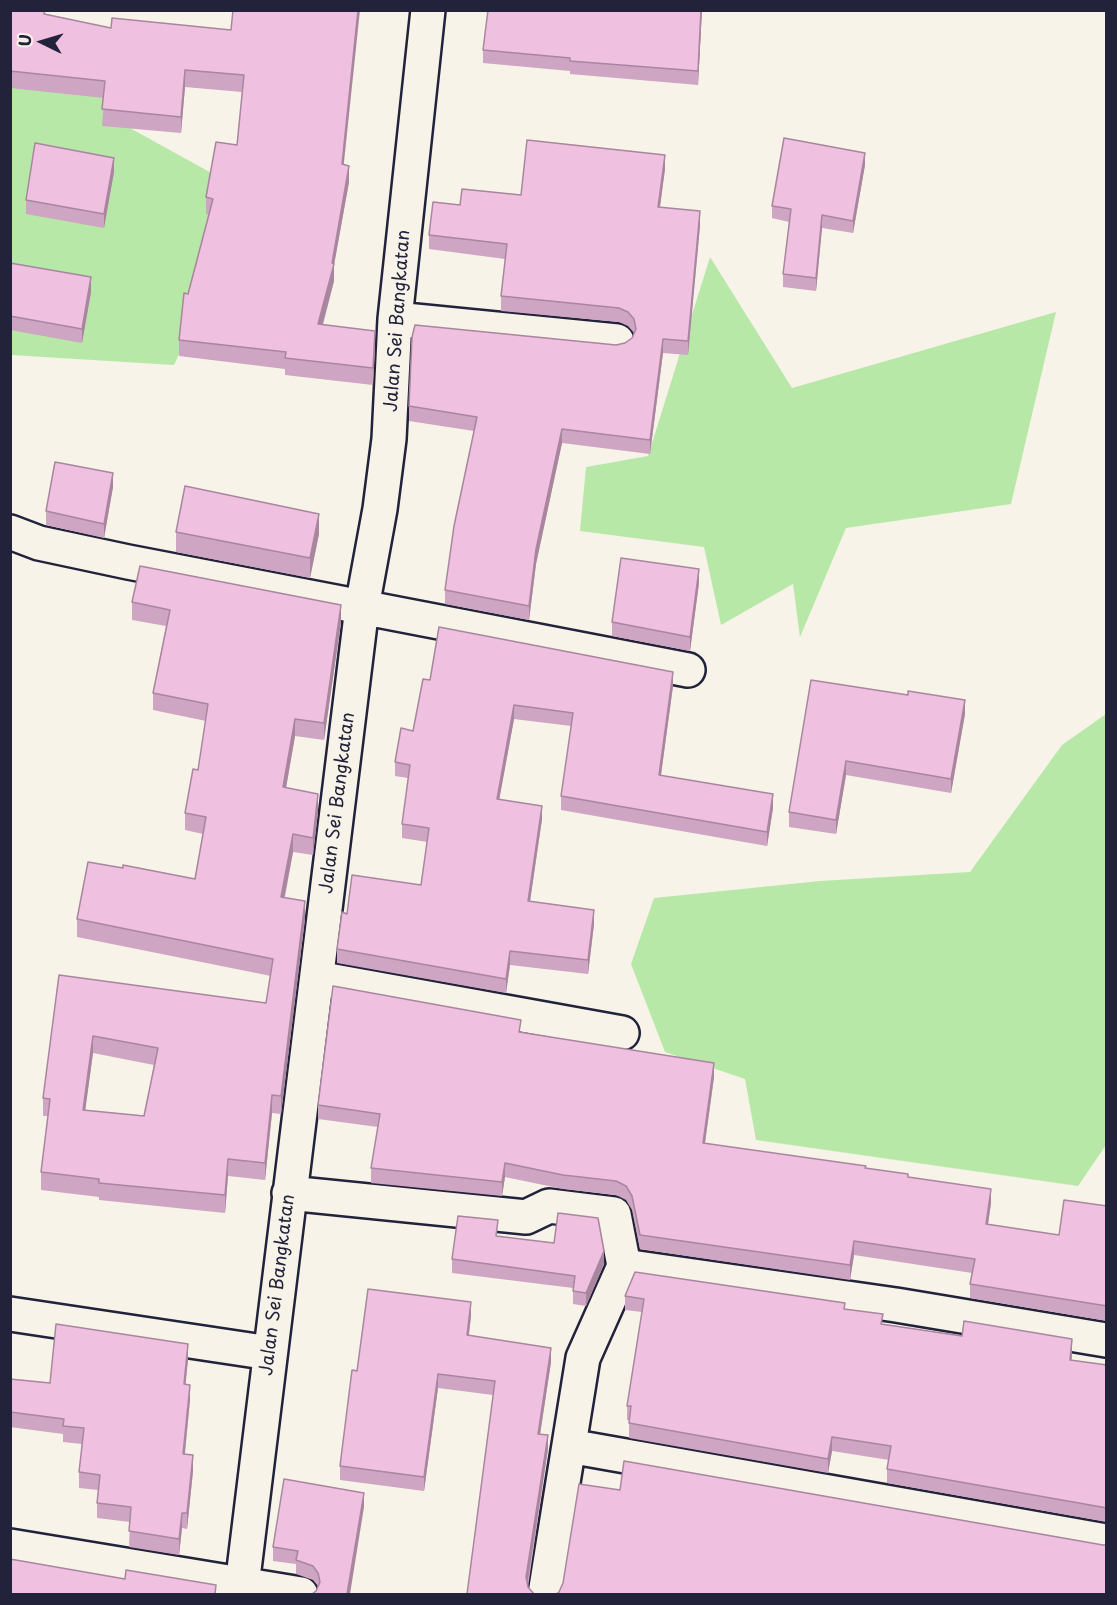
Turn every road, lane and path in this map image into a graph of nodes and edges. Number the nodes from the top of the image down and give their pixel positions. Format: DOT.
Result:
graph roads {
  1 [pos="428,10"];
  2 [pos="395,319"];
  3 [pos="617,341"];
  4 [pos="10,532"];
  5 [pos="362,607"];
  6 [pos="688,670"];
  7 [pos="317,978"];
  8 [pos="621,1032"];
  9 [pos="289,1193"];
  10 [pos="624,1266"];
  11 [pos="10,1314"];
  12 [pos="1107,1340"];
  13 [pos="270,1353"];
  14 [pos="569,1446"];
  15 [pos="1107,1541"];
  16 [pos="10,1546"];
  17 [pos="242,1590"];
  18 [pos="301,1594"];
  19 [pos="545,1594"];
  1 -- 2 [label="street, Jalan Sei Bangkatan"];
  2 -- 3 [label="street"];
  2 -- 5 [label="street, Jalan Sei Bangkatan"];
  4 -- 5 [label="street"];
  5 -- 6 [label="street"];
  5 -- 7 [label="street, Jalan Sei Bangkatan"];
  7 -- 8 [label="street"];
  7 -- 9 [label="street, Jalan Sei Bangkatan"];
  9 -- 10 [label="street"];
  9 -- 13 [label="street, Jalan Sei Bangkatan"];
  10 -- 12 [label="street"];
  10 -- 14 [label="street"];
  11 -- 13 [label="street"];
  13 -- 17 [label="street, Jalan Sei Bangkatan"];
  14 -- 15 [label="street"];
  14 -- 19 [label="street"];
  16 -- 17 [label="street"];
  17 -- 18 [label="street"];
}
